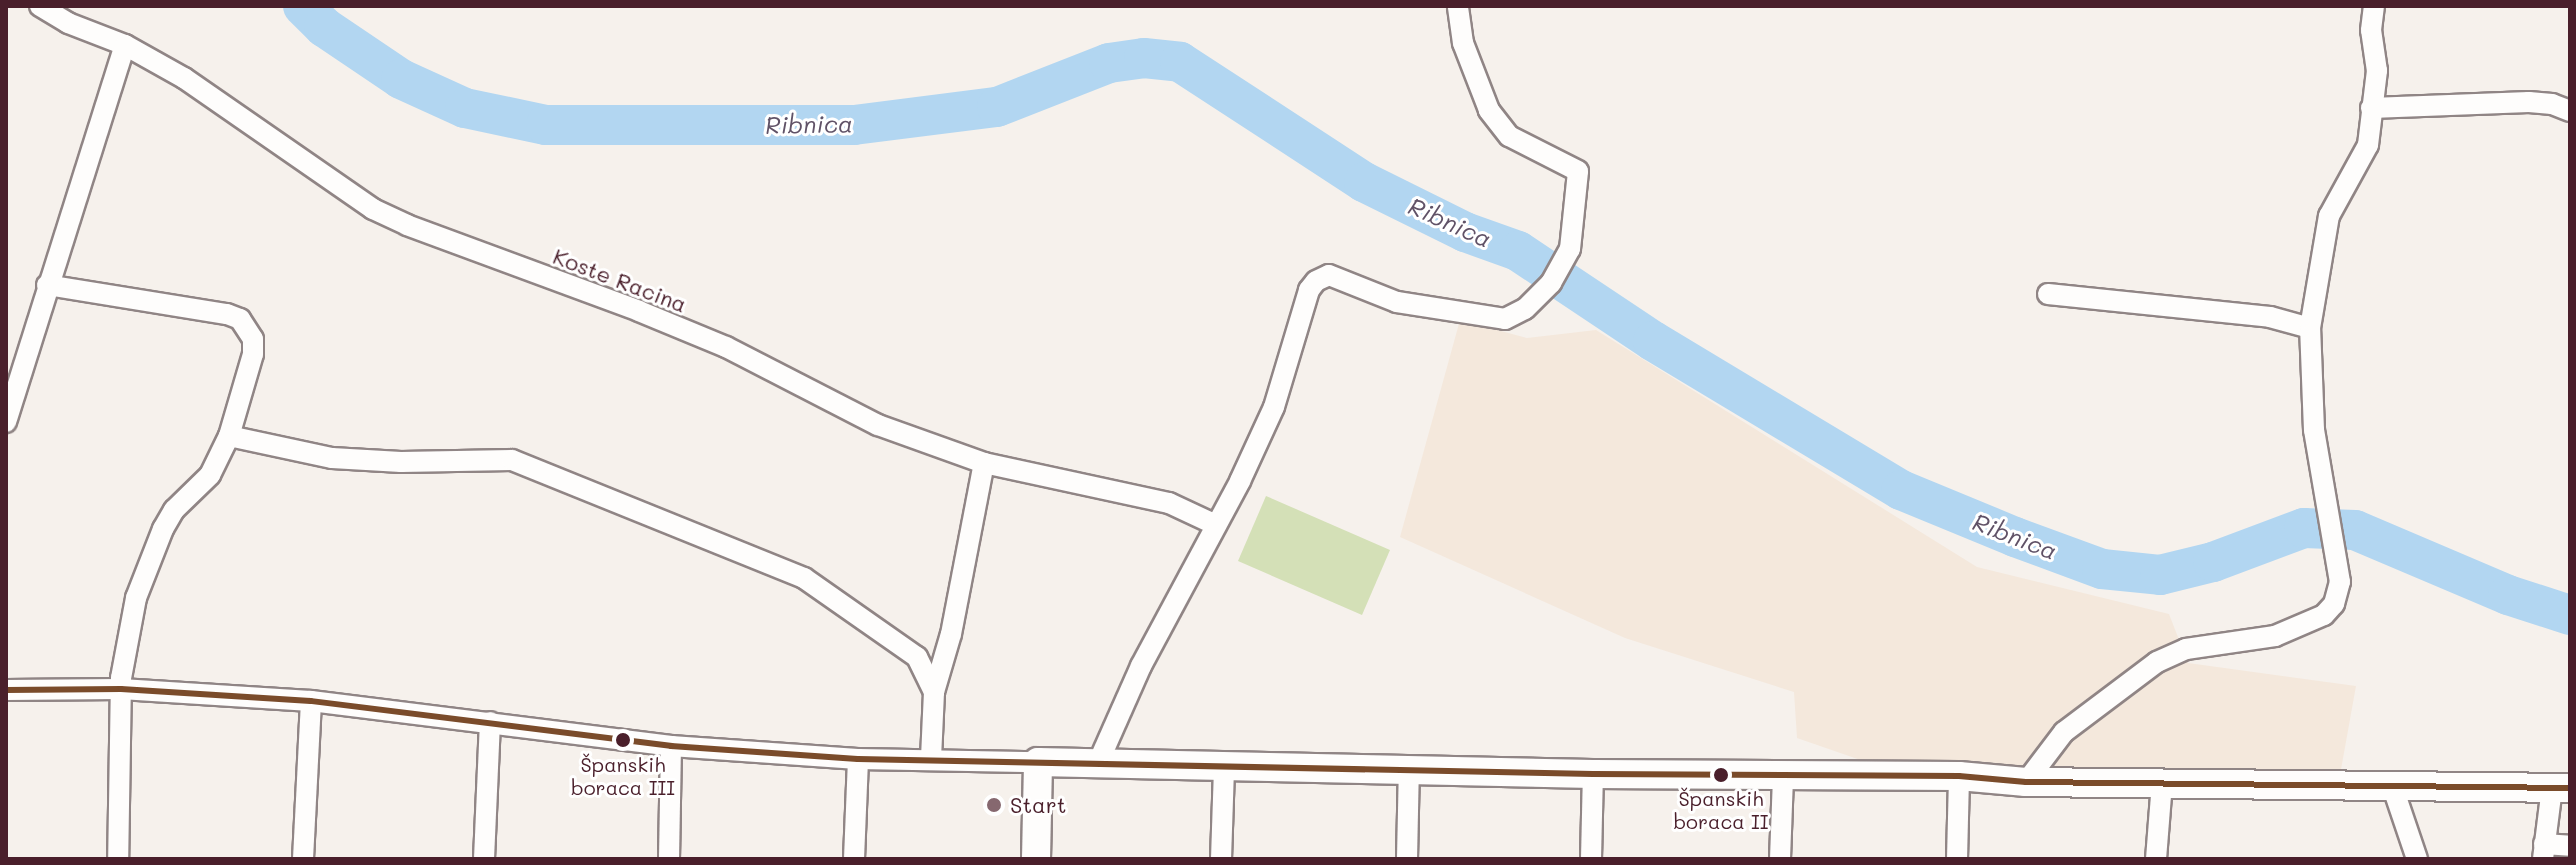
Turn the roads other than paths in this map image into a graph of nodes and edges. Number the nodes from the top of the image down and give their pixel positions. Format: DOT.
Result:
graph roads {
  1 [pos="40,6"];
  2 [pos="1458,6"];
  3 [pos="2374,6"];
  4 [pos="125,45"];
  5 [pos="2371,108"];
  6 [pos="2570,111"];
  7 [pos="47,285"];
  8 [pos="2048,294"];
  9 [pos="2310,328"];
  10 [pos="6,422"];
  11 [pos="229,436"];
  12 [pos="984,463"];
  13 [pos="1216,525"];
  14 [pos="121,689"];
  15 [pos="6,690"];
  16 [pos="934,692"];
  17 [pos="311,701"];
  18 [pos="490,722"];
  19 [pos="671,746"];
  20 [pos="931,758"];
  21 [pos="858,759"];
  22 [pos="1038,762"];
  23 [pos="1098,763"];
  24 [pos="1224,767"];
  25 [pos="1409,767"];
  26 [pos="1593,774"];
  27 [pos="1959,776"];
  28 [pos="1783,777"];
  29 [pos="2026,782"];
  30 [pos="2162,783"];
  31 [pos="2392,785"];
  32 [pos="2561,788"];
  33 [pos="2570,846"];
  34 [pos="2544,852"];
  35 [pos="118,859"];
  36 [pos="303,859"];
  37 [pos="484,859"];
  38 [pos="669,859"];
  39 [pos="854,859"];
  40 [pos="1036,859"];
  41 [pos="1221,859"];
  42 [pos="1407,859"];
  43 [pos="1591,859"];
  44 [pos="1780,859"];
  45 [pos="1957,859"];
  46 [pos="2156,859"];
  47 [pos="2417,859"];
  1 -- 4 [label="street, Koste Racina"];
  2 -- 13 [label="street"];
  3 -- 5 [label="street"];
  4 -- 7 [label="street"];
  4 -- 12 [label="street, Koste Racina"];
  5 -- 6 [label="street"];
  5 -- 9 [label="street"];
  7 -- 10 [label="street"];
  7 -- 11 [label="street"];
  8 -- 9 [label="street"];
  9 -- 29 [label="street"];
  11 -- 14 [label="street"];
  11 -- 16 [label="street"];
  12 -- 13 [label="street, Koste Racina"];
  12 -- 16 [label="street"];
  13 -- 23 [label="street"];
  14 -- 15 [label="street"];
  14 -- 17 [label="street"];
  14 -- 35 [label="street"];
  16 -- 20 [label="street"];
  17 -- 18 [label="street"];
  17 -- 36 [label="street"];
  18 -- 19 [label="street"];
  18 -- 37 [label="street"];
  19 -- 21 [label="street"];
  19 -- 38 [label="street"];
  20 -- 21 [label="street"];
  20 -- 22 [label="street"];
  21 -- 39 [label="street"];
  22 -- 23 [label="main road"];
  22 -- 40 [label="main road"];
  23 -- 24 [label="main road"];
  24 -- 25 [label="main road"];
  24 -- 41 [label="street"];
  25 -- 26 [label="main road"];
  25 -- 42 [label="street"];
  26 -- 28 [label="main road"];
  26 -- 43 [label="street"];
  27 -- 28 [label="main road"];
  27 -- 29 [label="main road"];
  27 -- 45 [label="street"];
  28 -- 44 [label="street"];
  29 -- 30 [label="main road"];
  30 -- 31 [label="main road"];
  30 -- 46 [label="street"];
  31 -- 32 [label="main road"];
  31 -- 47 [label="street"];
  32 -- 34 [label="street"];
  33 -- 34 [label="street"];
}
